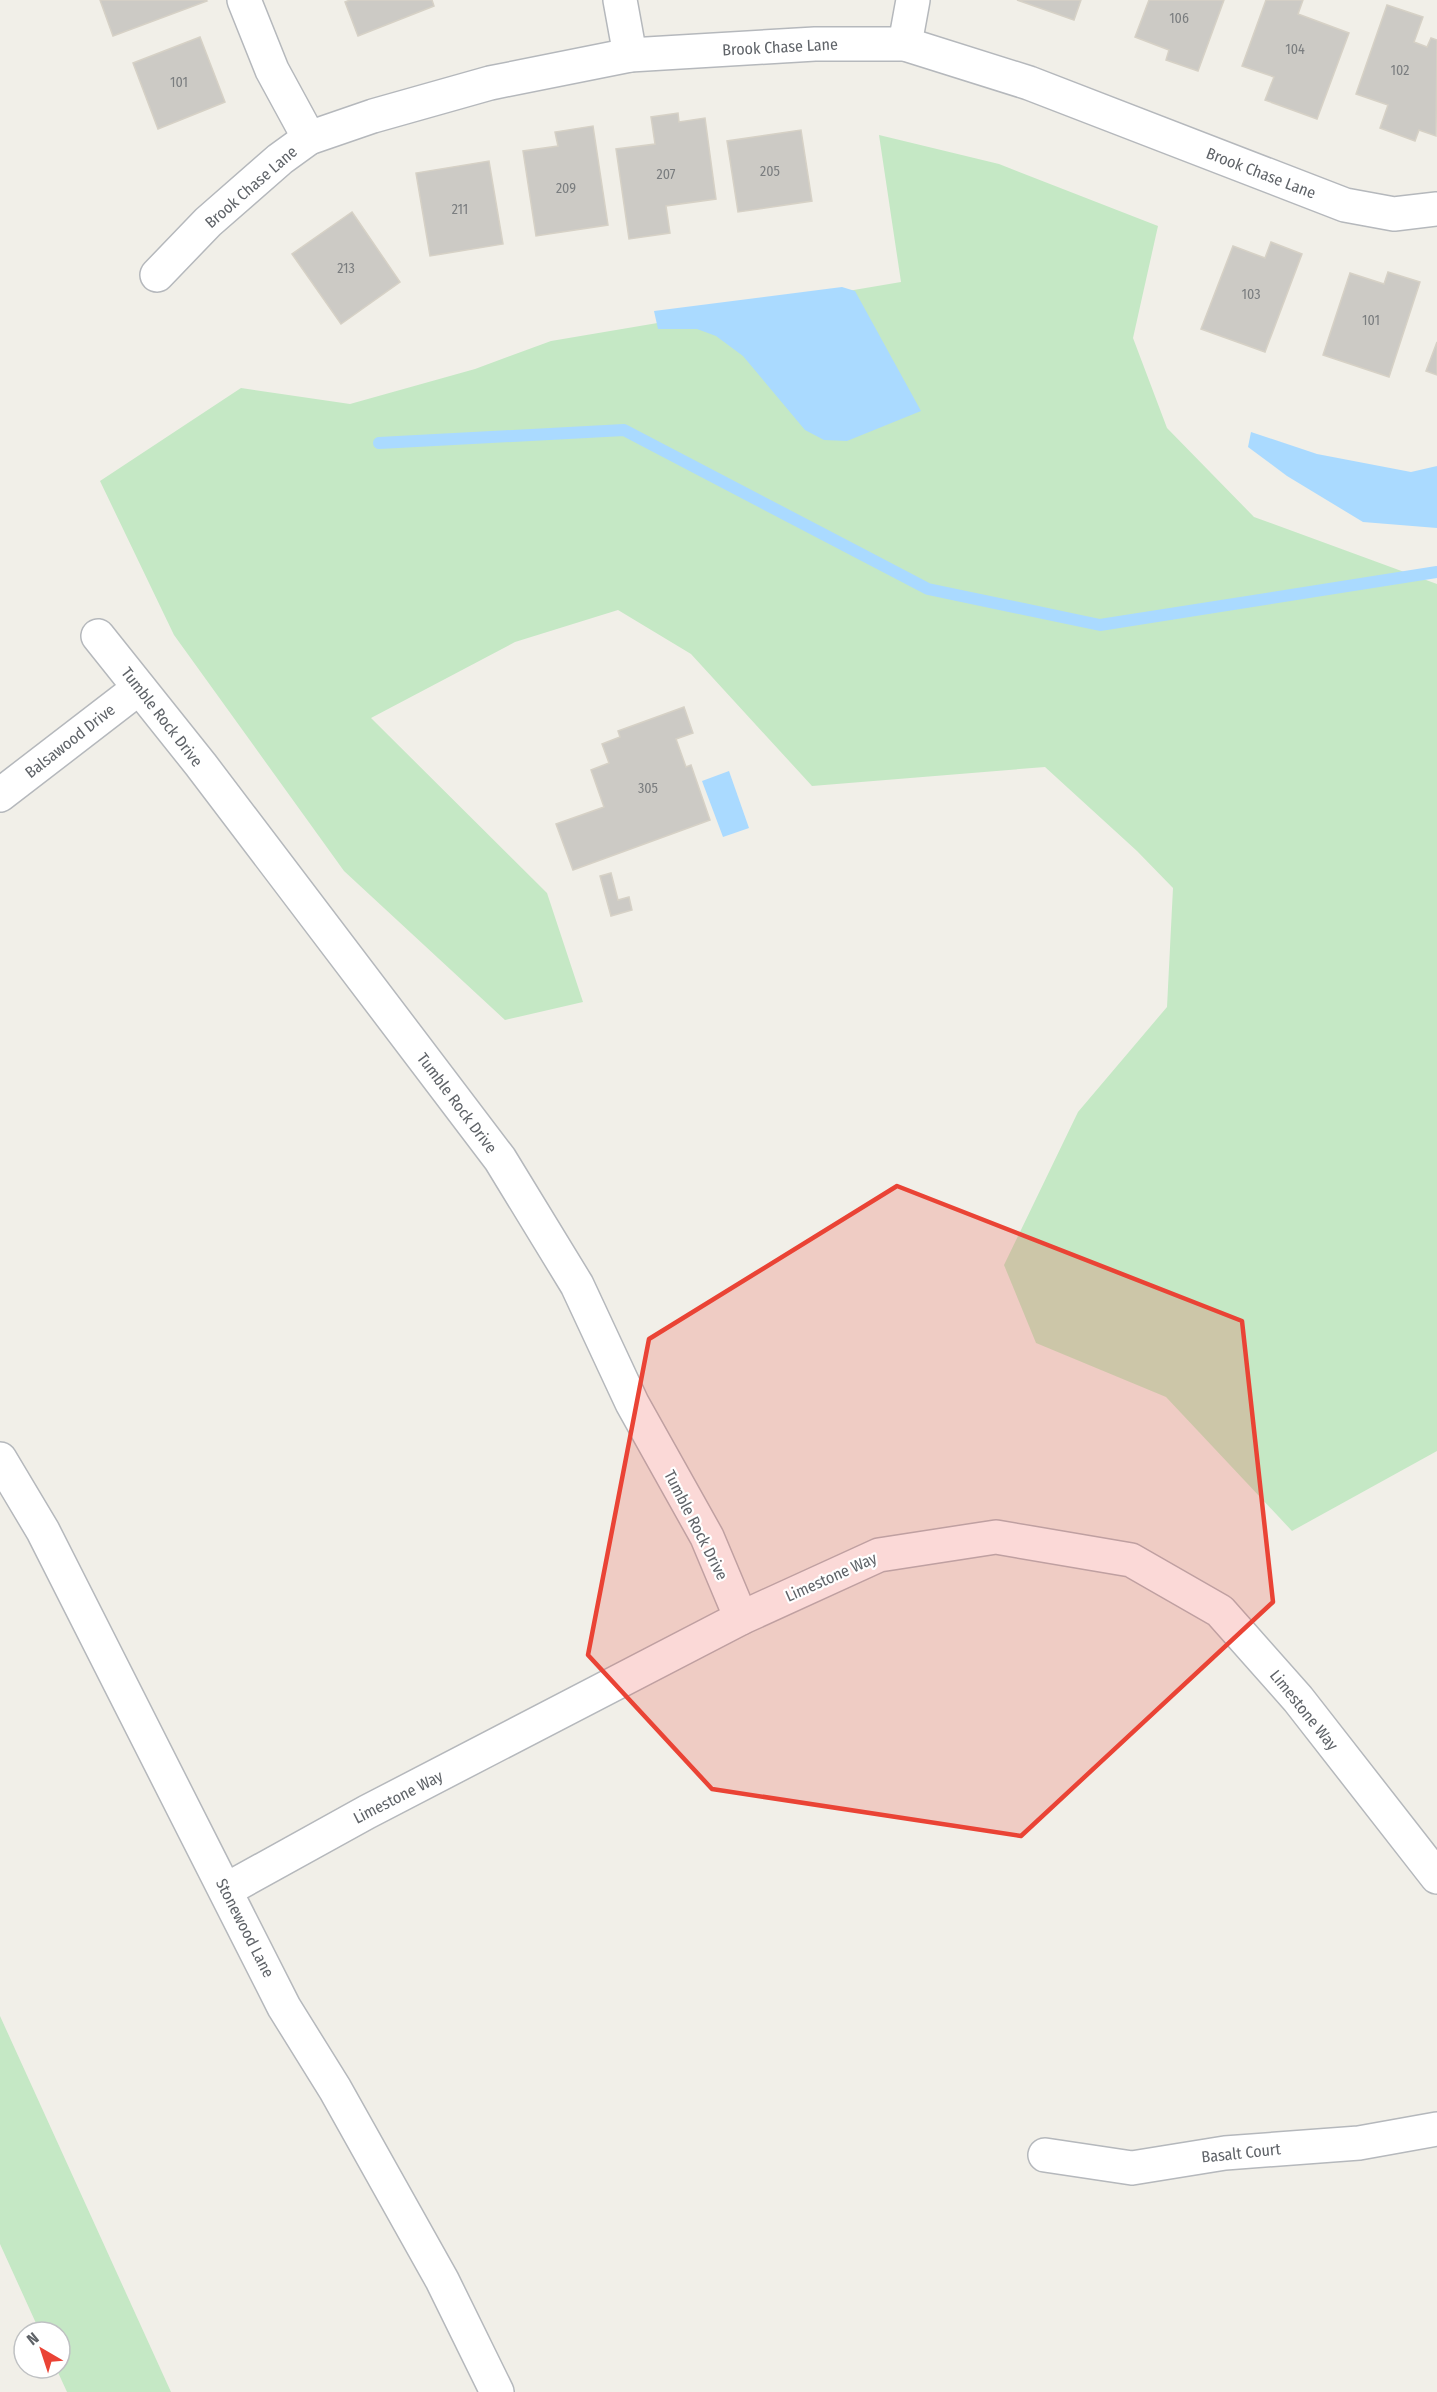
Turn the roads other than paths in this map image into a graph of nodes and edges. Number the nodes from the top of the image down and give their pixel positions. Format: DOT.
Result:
graph roads {
  1 [pos="244,0"];
  2 [pos="620,0"];
  3 [pos="913,0"];
  4 [pos="905,44"];
  5 [pos="630,55"];
  6 [pos="309,138"];
  7 [pos="1437,209"];
  8 [pos="158,275"];
  9 [pos="98,636"];
  10 [pos="139,688"];
  11 [pos="0,795"];
  12 [pos="0,1459"];
  13 [pos="741,1618"];
  14 [pos="1437,1877"];
  15 [pos="226,1890"];
  16 [pos="1437,2129"];
  17 [pos="1045,2155"];
  18 [pos="497,2392"];
  1 -- 6 [label="street"];
  2 -- 5 [label="street"];
  3 -- 4 [label="street"];
  4 -- 5 [label="street, Brook Chase Lane"];
  4 -- 7 [label="street, Brook Chase Lane"];
  5 -- 6 [label="street, Brook Chase Lane"];
  6 -- 8 [label="street, Brook Chase Lane"];
  9 -- 10 [label="street, Tumble Rock Drive"];
  10 -- 11 [label="street, Balsawood Drive"];
  10 -- 13 [label="street, Tumble Rock Drive"];
  12 -- 15 [label="street, Stonewood Lane"];
  13 -- 14 [label="street, Limestone Way"];
  13 -- 15 [label="street, Limestone Way"];
  15 -- 18 [label="street, Stonewood Lane"];
  16 -- 17 [label="street, Basalt Court"];
}
